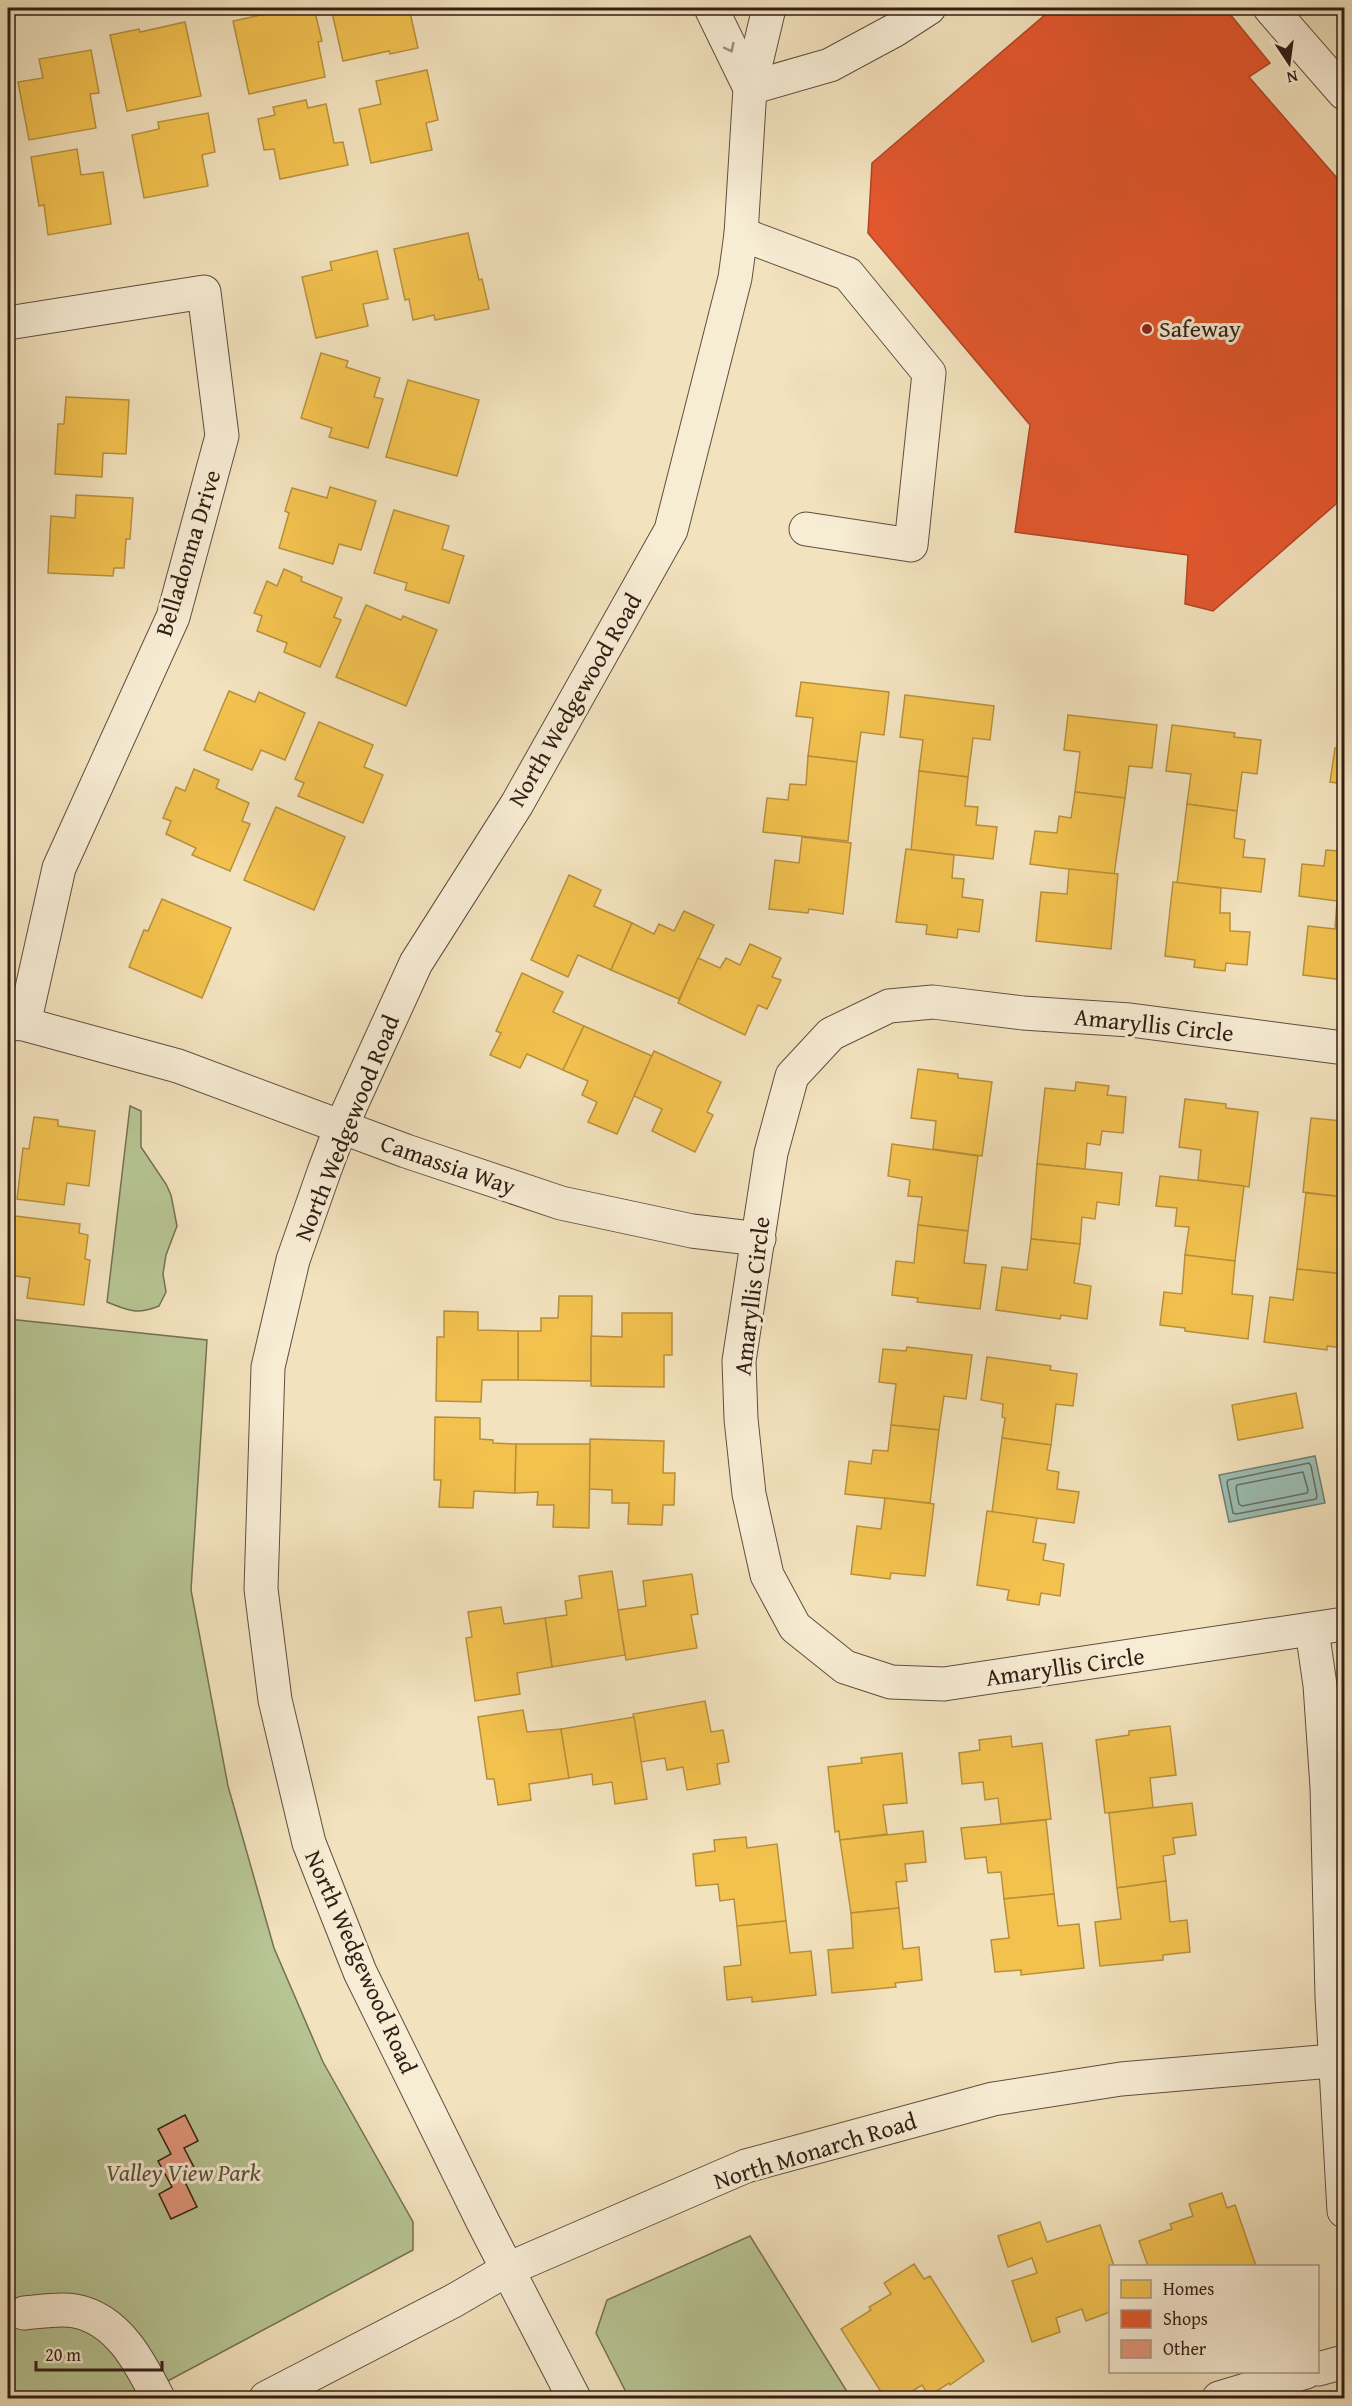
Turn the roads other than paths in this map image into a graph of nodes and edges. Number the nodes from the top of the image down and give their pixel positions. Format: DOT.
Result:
graph roads {
  1 [pos="711,8"];
  2 [pos="769,8"];
  3 [pos="1270,8"];
  4 [pos="918,11"];
  5 [pos="750,88"];
  6 [pos="1344,93"];
  7 [pos="741,234"];
  8 [pos="8,323"];
  9 [pos="806,529"];
  10 [pos="16,1023"];
  11 [pos="1344,1048"];
  12 [pos="341,1127"];
  13 [pos="759,1239"];
  14 [pos="1344,1624"];
  15 [pos="1312,1630"];
  16 [pos="1342,2062"];
  17 [pos="1344,2211"];
  18 [pos="508,2269"];
  19 [pos="24,2313"];
  20 [pos="1344,2362"];
  21 [pos="1319,2368"];
  22 [pos="1303,2373"];
  23 [pos="158,2398"];
  24 [pos="266,2398"];
  25 [pos="574,2398"];
  26 [pos="1220,2398"];
  1 -- 5 [label="street, North Wedgewood Road, one-way"];
  2 -- 5 [label="street, North Wedgewood Road"];
  3 -- 6 [label="street"];
  4 -- 5 [label="street"];
  5 -- 7 [label="street, North Wedgewood Road"];
  7 -- 9 [label="street"];
  7 -- 12 [label="street, North Wedgewood Road"];
  8 -- 10 [label="street, Belladonna Drive"];
  10 -- 12 [label="street, Camassia Way"];
  11 -- 13 [label="street, Amaryllis Circle"];
  12 -- 13 [label="street, Camassia Way"];
  12 -- 18 [label="street, North Wedgewood Road"];
  13 -- 15 [label="street, Amaryllis Circle"];
  14 -- 15 [label="street, Amaryllis Circle"];
  15 -- 16 [label="street"];
  16 -- 17 [label="street"];
  16 -- 18 [label="street, North Monarch Road"];
  18 -- 24 [label="street, North Monarch Road"];
  18 -- 25 [label="street, North Wedgewood Road"];
  19 -- 23 [label="street"];
  20 -- 21 [label="street"];
  22 -- 26 [label="street"];
}
